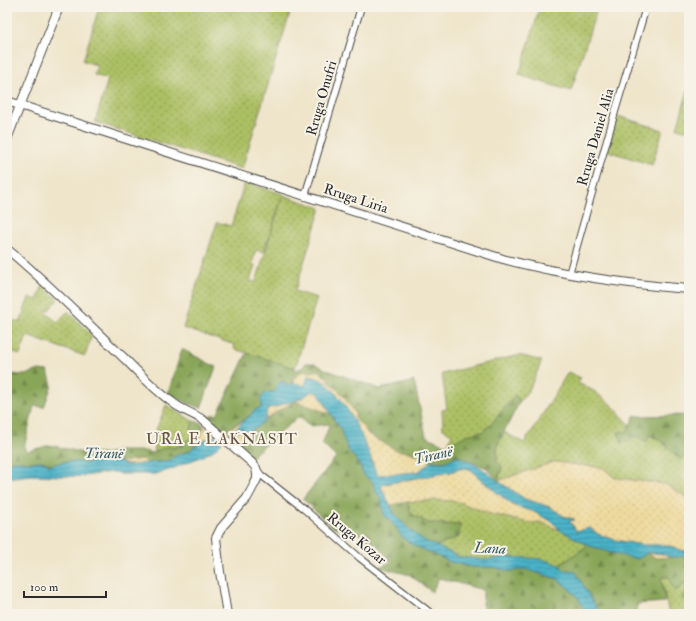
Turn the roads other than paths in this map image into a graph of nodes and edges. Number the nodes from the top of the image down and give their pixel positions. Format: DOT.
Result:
graph roads {
  1 [pos="59,7"];
  2 [pos="361,7"];
  3 [pos="646,7"];
  4 [pos="7,101"];
  5 [pos="20,105"];
  6 [pos="7,139"];
  7 [pos="305,196"];
  8 [pos="7,249"];
  9 [pos="569,274"];
  10 [pos="689,289"];
  11 [pos="254,466"];
  12 [pos="268,481"];
  13 [pos="254,485"];
  14 [pos="226,614"];
  15 [pos="432,614"];
  1 -- 5 [label="main road"];
  2 -- 7 [label="street, Rruga Onufri"];
  3 -- 9 [label="street, Rruga Daniel Alia"];
  4 -- 5 [label="main road, Rruga Liria"];
  5 -- 6 [label="main road"];
  5 -- 7 [label="main road, Rruga Liria"];
  7 -- 9 [label="main road, Rruga Liria"];
  8 -- 11 [label="main road"];
  9 -- 10 [label="main road, Rruga Liria"];
  11 -- 12 [label="street, Rruga Kozar"];
  11 -- 13 [label="main road"];
  12 -- 13 [label="street"];
  12 -- 15 [label="street, Rruga Kozar"];
  13 -- 14 [label="main road"];
}
